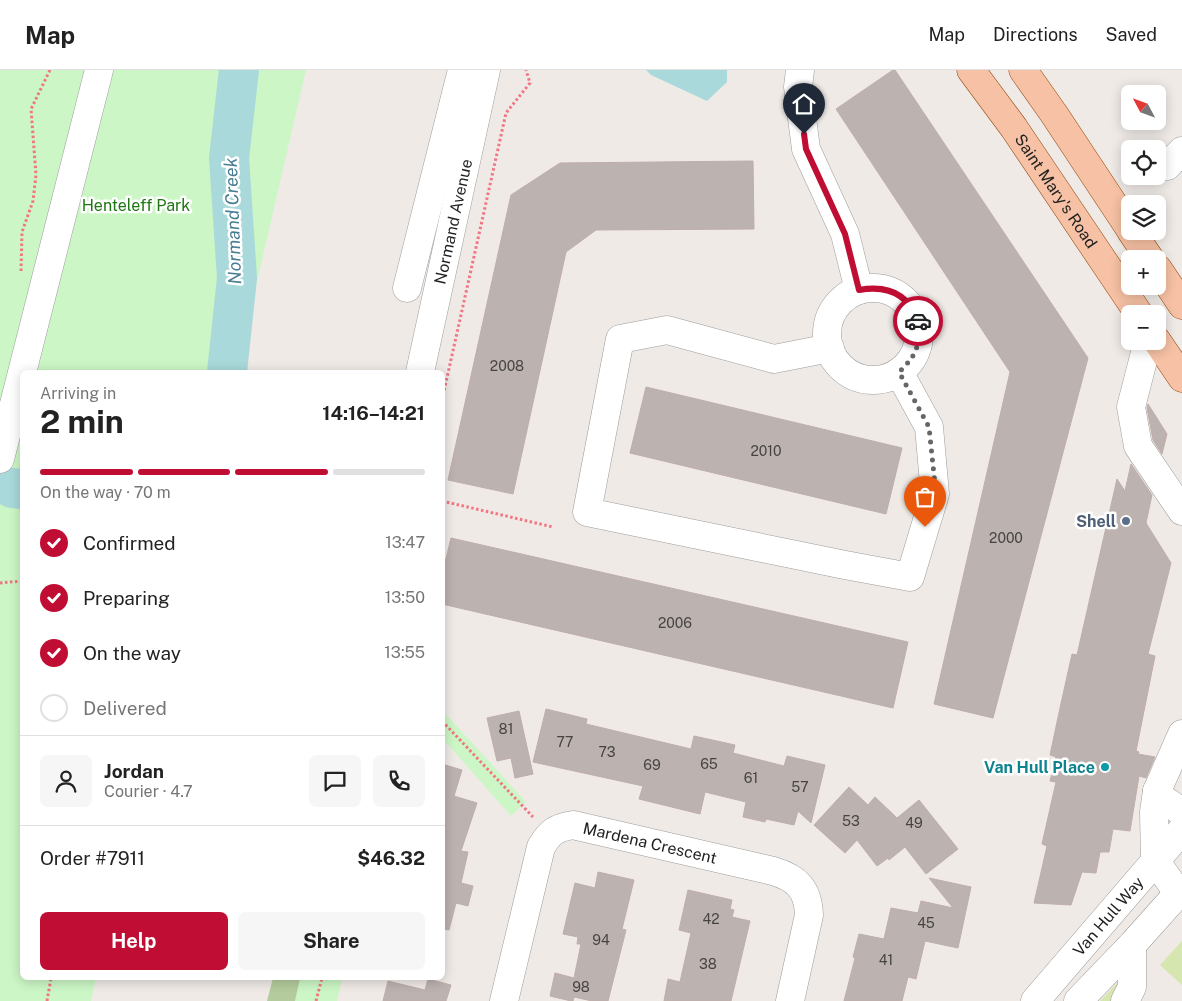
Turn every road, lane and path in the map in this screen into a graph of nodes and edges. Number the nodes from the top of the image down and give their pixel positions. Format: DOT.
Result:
graph roads {
  1 [pos="50,70"];
  2 [pos="99,70"];
  3 [pos="462,70"];
  4 [pos="486,70"];
  5 [pos="526,70"];
  6 [pos="800,70"];
  7 [pos="971,70"];
  8 [pos="1022,70"];
  9 [pos="1121,215"];
  10 [pos="20,277"];
  11 [pos="1166,281"];
  12 [pos="408,288"];
  13 [pos="859,290"];
  14 [pos="1133,305"];
  15 [pos="1182,305"];
  16 [pos="830,348"];
  17 [pos="1146,350"];
  18 [pos="1163,350"];
  19 [pos="23,370"];
  20 [pos="420,370"];
  21 [pos="899,372"];
  22 [pos="1182,378"];
  23 [pos="20,380"];
  24 [pos="445,387"];
  25 [pos="0,459"];
  26 [pos="445,502"];
  27 [pos="1181,509"];
  28 [pos="553,527"];
  29 [pos="20,581"];
  30 [pos="0,584"];
  31 [pos="445,724"];
  32 [pos="1182,734"];
  33 [pos="1156,791"];
  34 [pos="1182,812"];
  35 [pos="1182,830"];
  36 [pos="549,834"];
  37 [pos="1155,860"];
  38 [pos="1180,891"];
  39 [pos="1132,945"];
  40 [pos="51,980"];
  41 [pos="321,980"];
  42 [pos="47,1001"];
  43 [pos="316,1001"];
  44 [pos="504,1001"];
  45 [pos="790,1001"];
  46 [pos="1034,1001"];
  47 [pos="1078,1001"];
  48 [pos="1125,1001"];
  1 -- 10 [label="path"];
  2 -- 19 [label="street"];
  3 -- 12 [label="street"];
  4 -- 20 [label="street, Normand Avenue"];
  5 -- 24 [label="path"];
  6 -- 13 [label="street"];
  7 -- 14 [label="main road, Saint Mary's Road"];
  8 -- 9 [label="main road"];
  11 -- 15 [label="main road"];
  13 -- 16 [label="street"];
  13 -- 21 [label="street"];
  16 -- 21 [label="street"];
  16 -- 21 [label="street"];
  17 -- 27 [label="street"];
  18 -- 22 [label="main road"];
  23 -- 25 [label="street"];
  26 -- 28 [label="path"];
  29 -- 30 [label="path"];
  31 -- 36 [label="path"];
  32 -- 33 [label="street"];
  33 -- 34 [label="street"];
  33 -- 37 [label="street"];
  35 -- 37 [label="street, Van Hull Way"];
  36 -- 44 [label="street"];
  36 -- 45 [label="street, Mardena Crescent"];
  37 -- 38 [label="street"];
  37 -- 46 [label="street, Van Hull Way"];
  38 -- 39 [label="street"];
  39 -- 47 [label="street"];
  39 -- 48 [label="street"];
  40 -- 42 [label="path"];
  41 -- 43 [label="path"];
}
